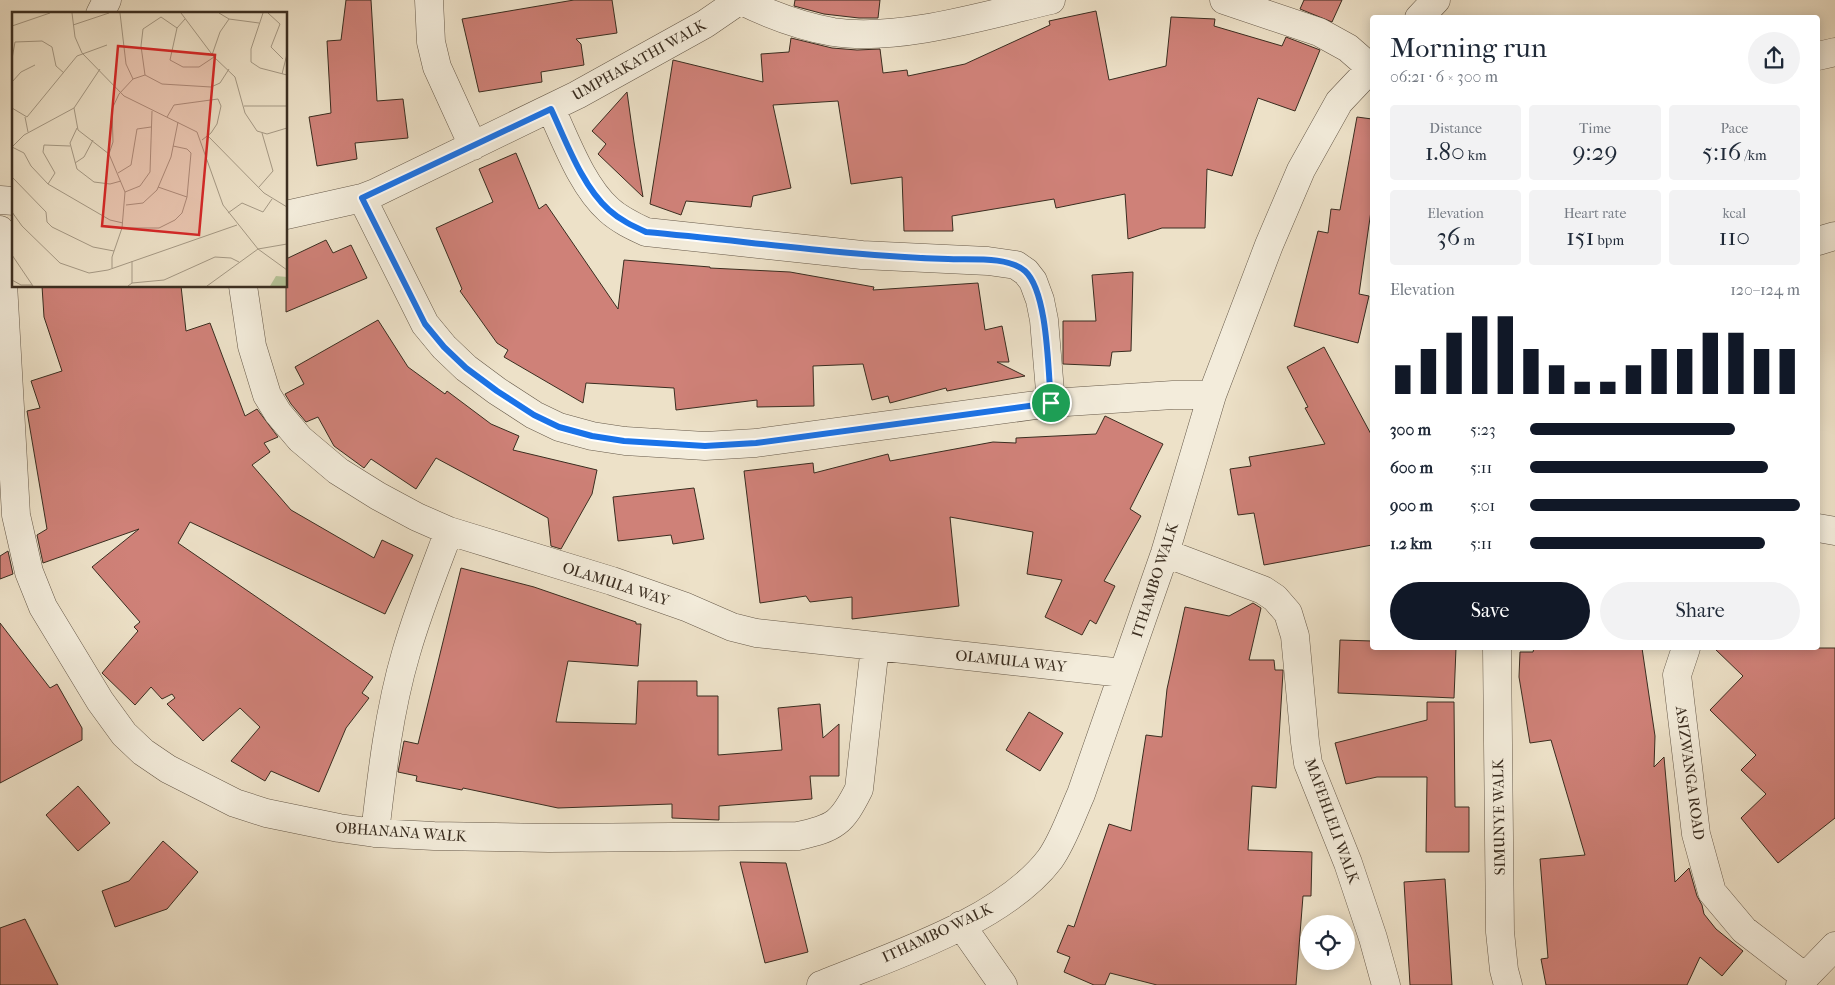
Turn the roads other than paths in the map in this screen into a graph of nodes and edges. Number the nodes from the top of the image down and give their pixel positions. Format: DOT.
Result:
graph roads {
  1 [pos="107,0"];
  2 [pos="429,0"];
  3 [pos="740,0"];
  4 [pos="1051,0"];
  5 [pos="1224,0"];
  6 [pos="1436,0"];
  7 [pos="101,12"];
  8 [pos="1422,15"];
  9 [pos="1835,52"];
  10 [pos="1820,56"];
  11 [pos="1370,66"];
  12 [pos="1370,70"];
  13 [pos="551,109"];
  14 [pos="473,146"];
  15 [pos="362,198"];
  16 [pos="288,215"];
  17 [pos="0,230"];
  18 [pos="1835,236"];
  19 [pos="1820,240"];
  20 [pos="243,288"];
  21 [pos="1212,395"];
  22 [pos="1051,403"];
  23 [pos="1820,528"];
  24 [pos="449,531"];
  25 [pos="1835,531"];
  26 [pos="1165,553"];
  27 [pos="875,646"];
  28 [pos="1497,650"];
  29 [pos="1685,650"];
  30 [pos="1123,673"];
  31 [pos="375,832"];
  32 [pos="961,926"];
  33 [pos="1832,954"];
  34 [pos="1802,981"];
  35 [pos="821,985"];
  36 [pos="1001,985"];
  37 [pos="1386,985"];
  38 [pos="1508,985"];
  1 -- 7 [label="street"];
  2 -- 14 [label="street"];
  3 -- 4 [label="street"];
  3 -- 13 [label="street, UMPHAKATHI WALK"];
  5 -- 11 [label="street"];
  6 -- 8 [label="street"];
  9 -- 10 [label="street"];
  12 -- 21 [label="street, ITHAMBO WALK"];
  13 -- 14 [label="street, UMPHAKATHI WALK"];
  13 -- 22 [label="street"];
  14 -- 15 [label="street, UMPHAKATHI WALK"];
  15 -- 16 [label="street, UMPHAKATHI WALK"];
  15 -- 22 [label="street"];
  17 -- 31 [label="street, OBHANANA WALK"];
  18 -- 19 [label="street"];
  20 -- 24 [label="street, OLAMULA WAY"];
  21 -- 22 [label="street"];
  21 -- 26 [label="street, ITHAMBO WALK"];
  23 -- 25 [label="street"];
  24 -- 27 [label="street, OLAMULA WAY"];
  24 -- 31 [label="street"];
  26 -- 30 [label="street, ITHAMBO WALK"];
  26 -- 37 [label="street, MAFEHLELI WALK"];
  27 -- 30 [label="street, OLAMULA WAY"];
  27 -- 31 [label="street, OBHANANA WALK"];
  28 -- 38 [label="street, SIMUNYE WALK"];
  29 -- 34 [label="street, ASIZWANGA ROAD"];
  30 -- 32 [label="street, ITHAMBO WALK"];
  32 -- 35 [label="street, ITHAMBO WALK"];
  32 -- 36 [label="street"];
  33 -- 34 [label="street"];
}
